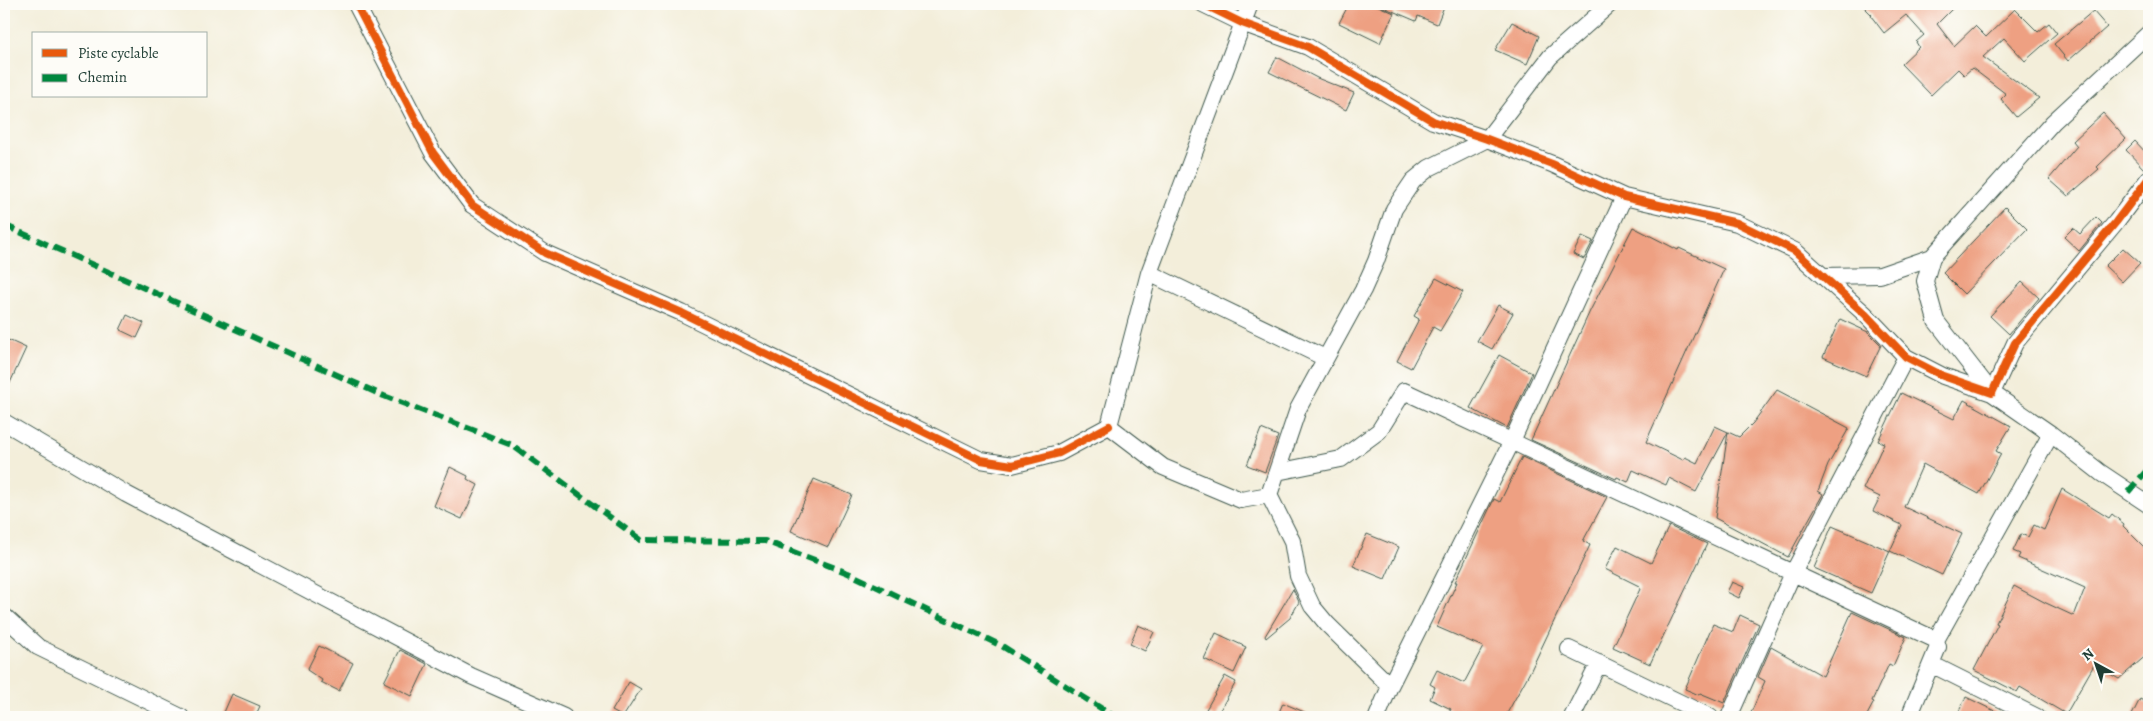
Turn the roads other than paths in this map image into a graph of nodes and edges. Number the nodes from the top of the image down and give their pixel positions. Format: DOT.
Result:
graph roads {
  1 [pos="356,4"];
  2 [pos="1203,4"];
  3 [pos="1250,4"];
  4 [pos="1610,4"];
  5 [pos="1242,23"];
  6 [pos="2149,33"];
  7 [pos="1487,139"];
  8 [pos="2149,178"];
  9 [pos="1624,197"];
  10 [pos="1932,257"];
  11 [pos="1149,273"];
  12 [pos="1823,276"];
  13 [pos="1906,356"];
  14 [pos="1325,358"];
  15 [pos="1992,393"];
  16 [pos="4,422"];
  17 [pos="1109,426"];
  18 [pos="2051,434"];
  19 [pos="1512,441"];
  20 [pos="1277,472"];
  21 [pos="1269,495"];
  22 [pos="2149,506"];
  23 [pos="1793,573"];
  24 [pos="4,616"];
  25 [pos="1936,640"];
  26 [pos="1569,649"];
  27 [pos="1599,664"];
  28 [pos="1930,664"];
  29 [pos="1390,686"];
  30 [pos="181,717"];
  31 [pos="564,717"];
  32 [pos="1377,717"];
  33 [pos="1572,717"];
  34 [pos="1710,717"];
  35 [pos="1729,717"];
  36 [pos="1909,717"];
  37 [pos="2037,717"];
  1 -- 17 [label="street"];
  2 -- 5 [label="street"];
  3 -- 5 [label="street"];
  4 -- 7 [label="street"];
  5 -- 7 [label="street"];
  5 -- 11 [label="street"];
  6 -- 10 [label="street"];
  7 -- 9 [label="street"];
  7 -- 14 [label="street"];
  8 -- 15 [label="street"];
  9 -- 12 [label="street"];
  9 -- 19 [label="street"];
  10 -- 12 [label="street"];
  10 -- 15 [label="street"];
  11 -- 14 [label="street"];
  11 -- 17 [label="street"];
  12 -- 13 [label="street"];
  13 -- 15 [label="street"];
  13 -- 23 [label="street"];
  14 -- 20 [label="street"];
  15 -- 18 [label="street"];
  16 -- 31 [label="street"];
  17 -- 21 [label="street"];
  18 -- 22 [label="street"];
  18 -- 25 [label="street"];
  19 -- 20 [label="street"];
  19 -- 23 [label="street"];
  19 -- 29 [label="street"];
  20 -- 21 [label="street"];
  21 -- 29 [label="street"];
  23 -- 25 [label="street"];
  23 -- 35 [label="street"];
  24 -- 30 [label="street"];
  25 -- 28 [label="street"];
  26 -- 27 [label="street"];
  27 -- 33 [label="street"];
  27 -- 34 [label="street"];
  28 -- 36 [label="street"];
  28 -- 37 [label="street"];
  29 -- 32 [label="street"];
}
